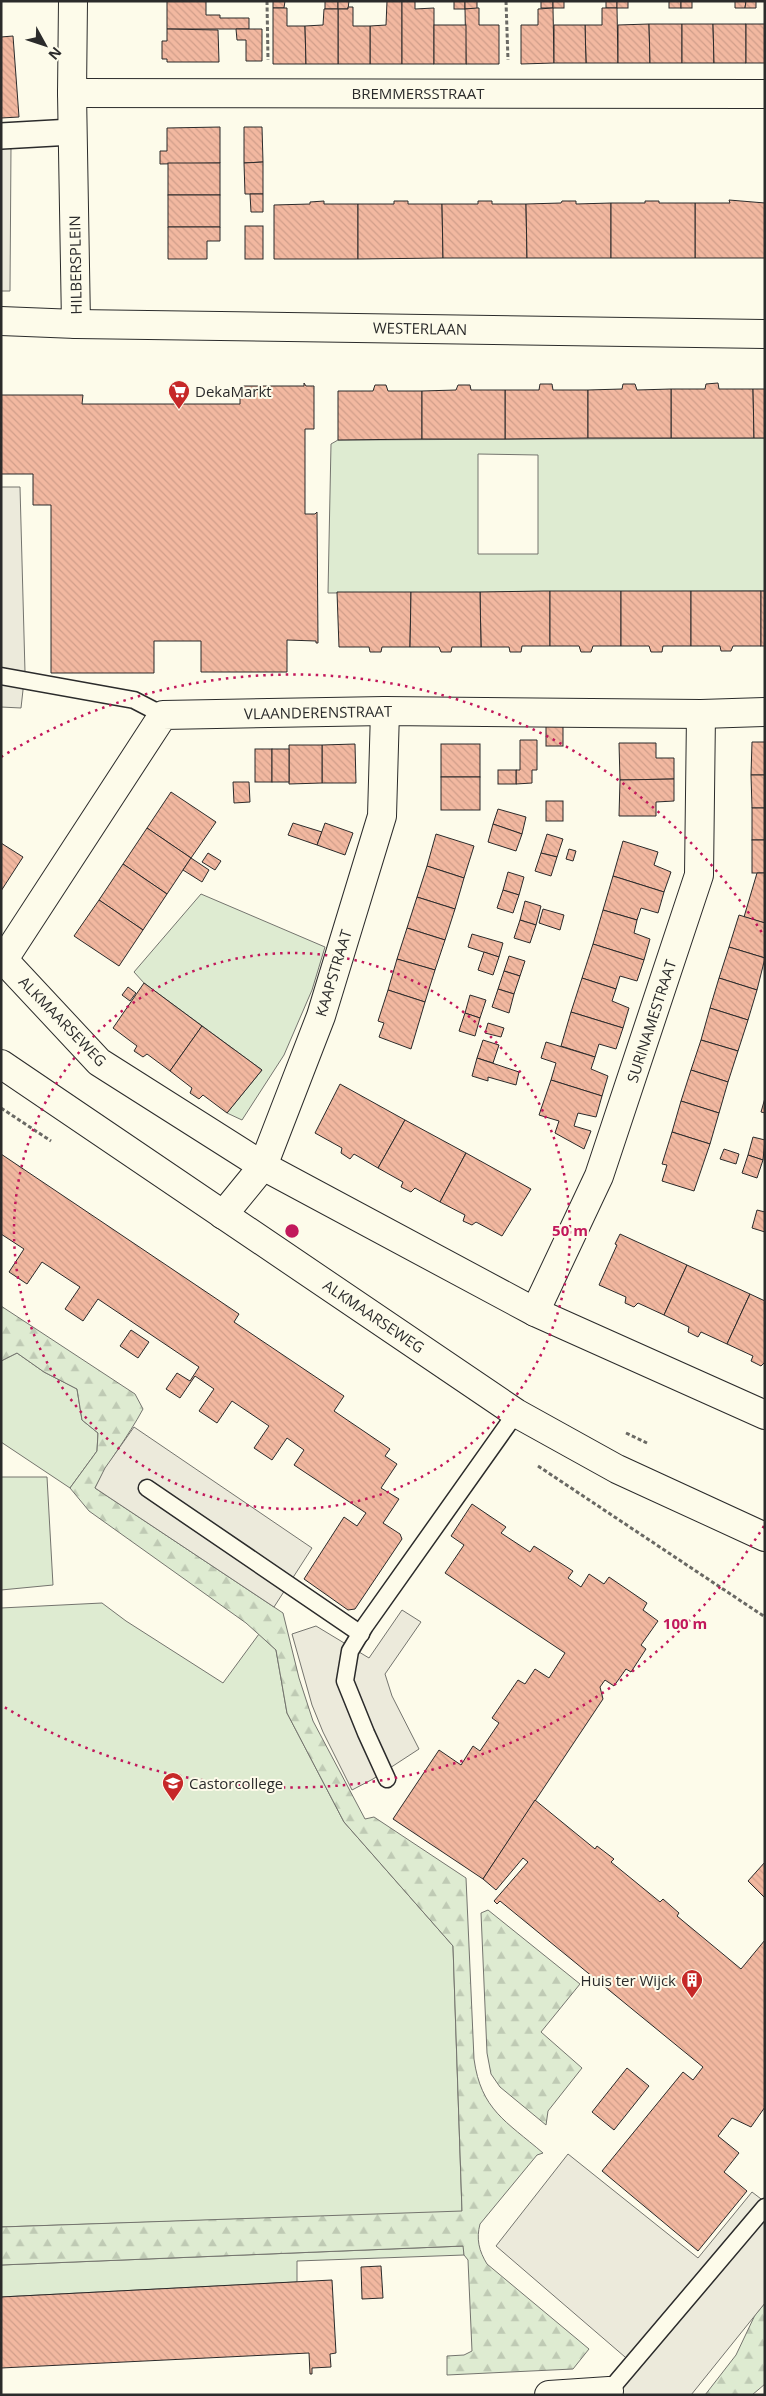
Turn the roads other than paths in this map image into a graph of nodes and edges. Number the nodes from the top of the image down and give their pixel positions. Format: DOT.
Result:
graph roads {
  1 [pos="73,1"];
  2 [pos="72,94"];
  3 [pos="765,94"];
  4 [pos="72,132"];
  5 [pos="1,136"];
  6 [pos="1,321"];
  7 [pos="76,324"];
  8 [pos="765,334"];
  9 [pos="1,676"];
  10 [pos="385,711"];
  11 [pos="765,712"];
  12 [pos="700,714"];
  13 [pos="163,715"];
  14 [pos="3,958"];
  15 [pos="1,1064"];
  16 [pos="263,1166"];
  17 [pos="223,1215"];
  18 [pos="535,1312"];
  19 [pos="516,1413"];
  20 [pos="765,1415"];
  21 [pos="147,1488"];
  22 [pos="765,1537"];
  23 [pos="361,1634"];
  24 [pos="387,1779"];
  25 [pos="765,2207"];
  26 [pos="609,2391"];
  27 [pos="549,2395"];
  1 -- 2 [label="street, HILBERSPLEIN"];
  2 -- 3 [label="street, BREMMERSSTRAAT"];
  2 -- 4 [label="street, HILBERSPLEIN"];
  4 -- 5 [label="street"];
  4 -- 7 [label="street, HILBERSPLEIN"];
  6 -- 7 [label="street, HILBERSPLEIN"];
  7 -- 8 [label="street, WESTERLAAN"];
  9 -- 13 [label="lane"];
  10 -- 12 [label="street, VLAANDERENSTRAAT"];
  10 -- 13 [label="street, VLAANDERENSTRAAT"];
  10 -- 16 [label="street, KAAPSTRAAT"];
  11 -- 12 [label="street, VLAANDERENSTRAAT"];
  12 -- 18 [label="street, SURINAMESTRAAT"];
  13 -- 14 [label="street"];
  14 -- 16 [label="street, ALKMAARSEWEG"];
  15 -- 17 [label="street, ALKMAARSEWEG"];
  16 -- 17 [label="street, KAAPSTRAAT"];
  16 -- 18 [label="street, ALKMAARSEWEG"];
  17 -- 19 [label="street, ALKMAARSEWEG"];
  18 -- 20 [label="street, ALKMAARSEWEG"];
  19 -- 22 [label="street, ALKMAARSEWEG"];
  19 -- 23 [label="lane"];
  21 -- 23 [label="lane"];
  23 -- 24 [label="lane"];
  25 -- 26 [label="lane"];
  26 -- 27 [label="street"];
}
